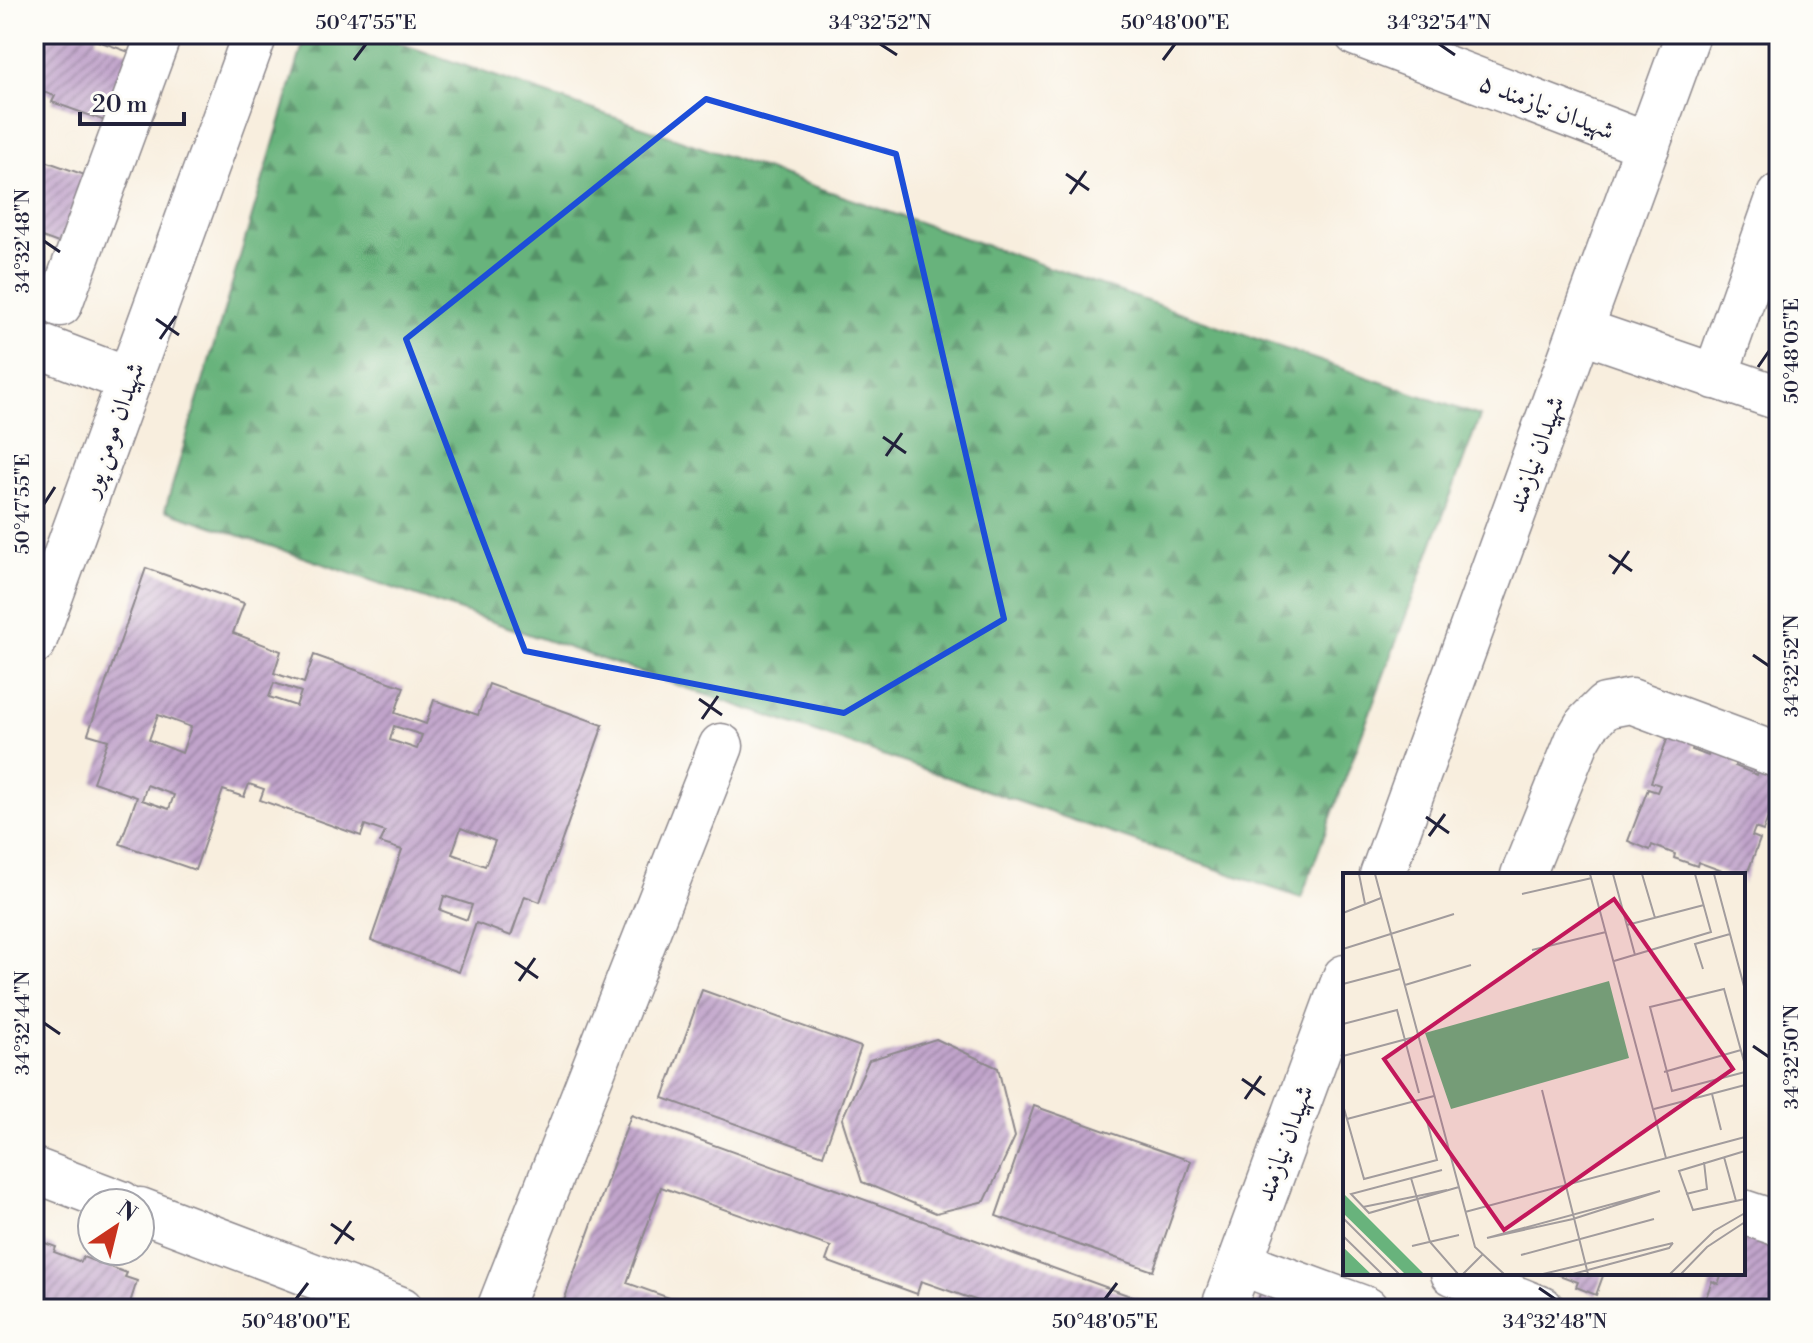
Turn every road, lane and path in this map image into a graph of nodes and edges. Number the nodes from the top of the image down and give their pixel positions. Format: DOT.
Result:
graph roads {
  1 [pos="159,34"];
  2 [pos="255,34"];
  3 [pos="1357,34"];
  4 [pos="1688,34"];
  5 [pos="1648,145"];
  6 [pos="1779,196"];
  7 [pos="60,304"];
  8 [pos="1580,330"];
  9 [pos="34,344"];
  10 [pos="1715,377"];
  11 [pos="129,380"];
  12 [pos="1779,398"];
  13 [pos="34,642"];
  14 [pos="721,746"];
  15 [pos="1779,756"];
  16 [pos="1383,873"];
  17 [pos="1524,873"];
  18 [pos="1343,982"];
  19 [pos="34,1170"];
  20 [pos="79,1187"];
  21 [pos="1745,1213"];
  22 [pos="156,1216"];
  23 [pos="1779,1224"];
  24 [pos="1241,1263"];
  25 [pos="1458,1275"];
  26 [pos="401,1309"];
  27 [pos="499,1309"];
  28 [pos="1223,1309"];
  29 [pos="1366,1309"];
  30 [pos="1542,1309"];
  1 -- 7 [label="street"];
  2 -- 11 [label="street, شهیدان مومن پور"];
  3 -- 5 [label="street, شهیدان نیازمند ۵"];
  4 -- 5 [label="street, شهیدان نیازمند"];
  5 -- 8 [label="street, شهیدان نیازمند"];
  6 -- 10 [label="street"];
  8 -- 10 [label="street"];
  8 -- 16 [label="street, شهیدان نیازمند"];
  9 -- 11 [label="street"];
  10 -- 12 [label="street"];
  11 -- 13 [label="street, شهیدان مومن پور"];
  14 -- 27 [label="street"];
  15 -- 17 [label="street"];
  18 -- 24 [label="street, شهیدان نیازمند"];
  19 -- 20 [label="street"];
  21 -- 23 [label="street"];
  22 -- 26 [label="street"];
  24 -- 28 [label="street, شهیدان نیازمند"];
  24 -- 29 [label="street"];
  25 -- 30 [label="street"];
}
